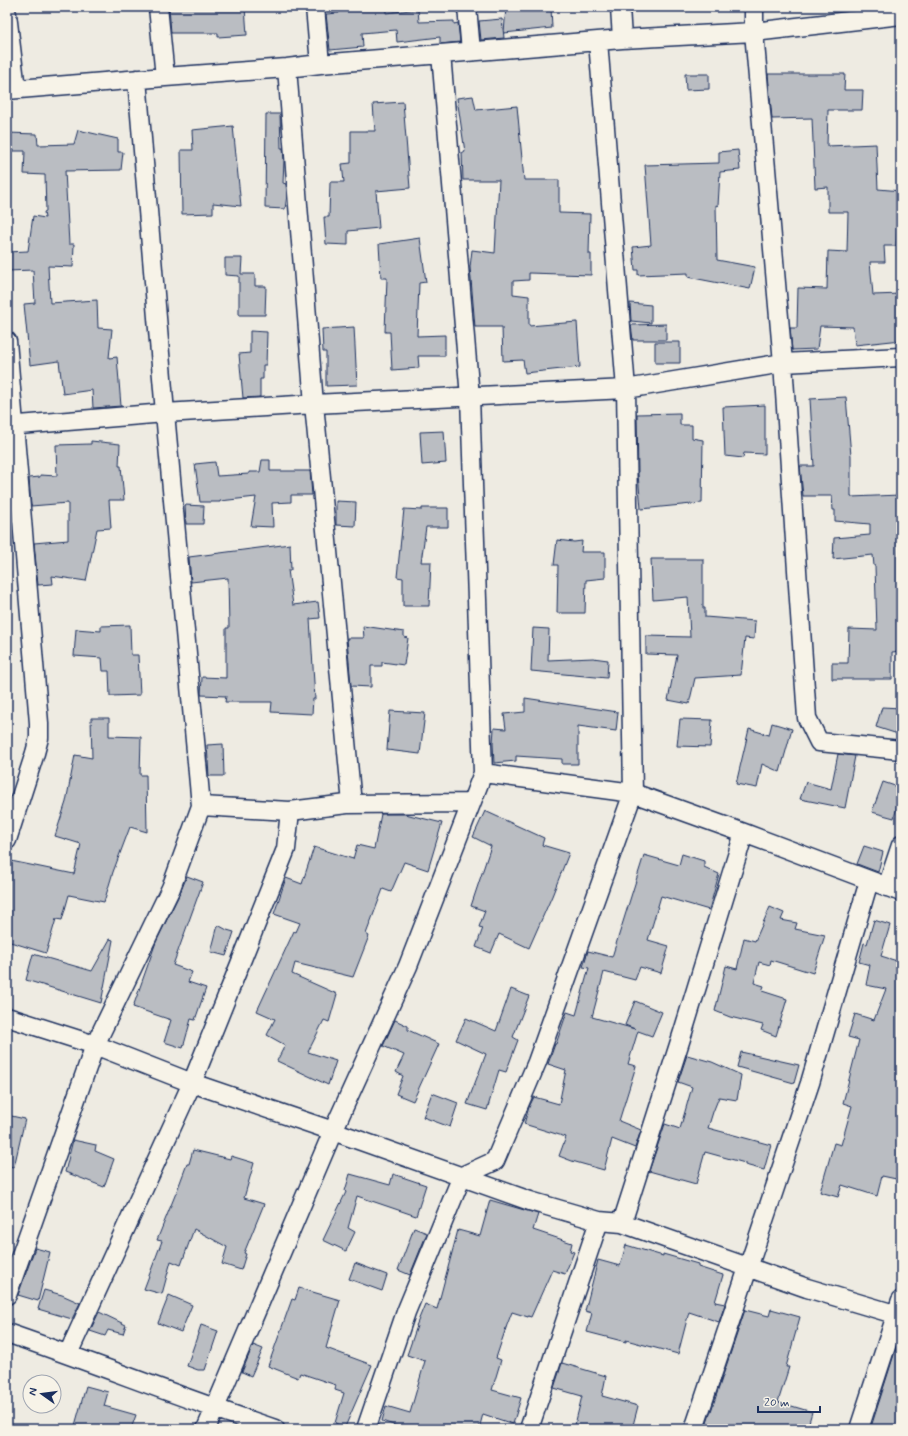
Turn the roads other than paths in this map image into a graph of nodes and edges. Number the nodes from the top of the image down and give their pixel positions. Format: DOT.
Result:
graph roads {
  1 [pos="158,7"];
  2 [pos="315,7"];
  3 [pos="467,7"];
  4 [pos="620,7"];
  5 [pos="754,7"];
  6 [pos="7,14"];
  7 [pos="901,16"];
  8 [pos="754,32"];
  9 [pos="622,39"];
  10 [pos="598,41"];
  11 [pos="471,51"];
  12 [pos="441,54"];
  13 [pos="320,64"];
  14 [pos="287,68"];
  15 [pos="165,77"];
  16 [pos="137,79"];
  17 [pos="11,89"];
  18 [pos="7,341"];
  19 [pos="901,357"];
  20 [pos="783,363"];
  21 [pos="626,389"];
  22 [pos="470,397"];
  23 [pos="314,404"];
  24 [pos="165,414"];
  25 [pos="11,426"];
  26 [pos="901,750"];
  27 [pos="483,773"];
  28 [pos="633,793"];
  29 [pos="471,803"];
  30 [pos="352,804"];
  31 [pos="201,806"];
  32 [pos="290,811"];
  33 [pos="744,833"];
  34 [pos="7,840"];
  35 [pos="901,845"];
  36 [pos="869,881"];
  37 [pos="894,890"];
  38 [pos="7,1017"];
  39 [pos="95,1045"];
  40 [pos="192,1083"];
  41 [pos="333,1131"];
  42 [pos="462,1176"];
  43 [pos="599,1221"];
  44 [pos="622,1223"];
  45 [pos="748,1267"];
  46 [pos="7,1295"];
  47 [pos="899,1310"];
  48 [pos="7,1333"];
  49 [pos="68,1354"];
  50 [pos="215,1409"];
  51 [pos="206,1429"];
  52 [pos="275,1429"];
  53 [pos="366,1429"];
  54 [pos="529,1429"];
  55 [pos="694,1429"];
  56 [pos="859,1429"];
  1 -- 15 [label="street"];
  2 -- 13 [label="street"];
  3 -- 11 [label="street"];
  4 -- 9 [label="street"];
  5 -- 8 [label="street"];
  6 -- 17 [label="street"];
  7 -- 8 [label="street"];
  8 -- 9 [label="street"];
  8 -- 20 [label="street"];
  9 -- 10 [label="street"];
  10 -- 11 [label="street"];
  10 -- 21 [label="street"];
  11 -- 12 [label="street"];
  12 -- 13 [label="street"];
  12 -- 22 [label="street"];
  13 -- 14 [label="street"];
  14 -- 15 [label="street"];
  14 -- 23 [label="street"];
  15 -- 16 [label="street"];
  16 -- 17 [label="street"];
  16 -- 24 [label="street"];
  18 -- 25 [label="street"];
  19 -- 20 [label="street"];
  20 -- 21 [label="street"];
  20 -- 26 [label="street"];
  21 -- 22 [label="street"];
  21 -- 28 [label="street"];
  22 -- 23 [label="street"];
  22 -- 27 [label="street"];
  23 -- 24 [label="street"];
  23 -- 30 [label="street"];
  24 -- 25 [label="street"];
  24 -- 31 [label="street"];
  25 -- 34 [label="street"];
  27 -- 28 [label="street"];
  27 -- 29 [label="street"];
  28 -- 33 [label="street"];
  28 -- 42 [label="street"];
  29 -- 30 [label="street"];
  29 -- 41 [label="street"];
  30 -- 32 [label="street"];
  31 -- 32 [label="street"];
  31 -- 39 [label="street"];
  32 -- 40 [label="street"];
  33 -- 36 [label="street"];
  33 -- 44 [label="street"];
  35 -- 37 [label="street"];
  36 -- 37 [label="street"];
  36 -- 45 [label="street"];
  38 -- 39 [label="street"];
  39 -- 40 [label="street"];
  39 -- 46 [label="street"];
  40 -- 41 [label="street"];
  40 -- 49 [label="street"];
  41 -- 42 [label="street"];
  41 -- 50 [label="street"];
  42 -- 43 [label="street"];
  42 -- 53 [label="street"];
  43 -- 44 [label="street"];
  43 -- 54 [label="street"];
  44 -- 45 [label="street"];
  45 -- 47 [label="street"];
  45 -- 55 [label="street"];
  47 -- 56 [label="street"];
  48 -- 49 [label="street"];
  49 -- 50 [label="street"];
  50 -- 51 [label="street"];
  50 -- 52 [label="street"];
}
